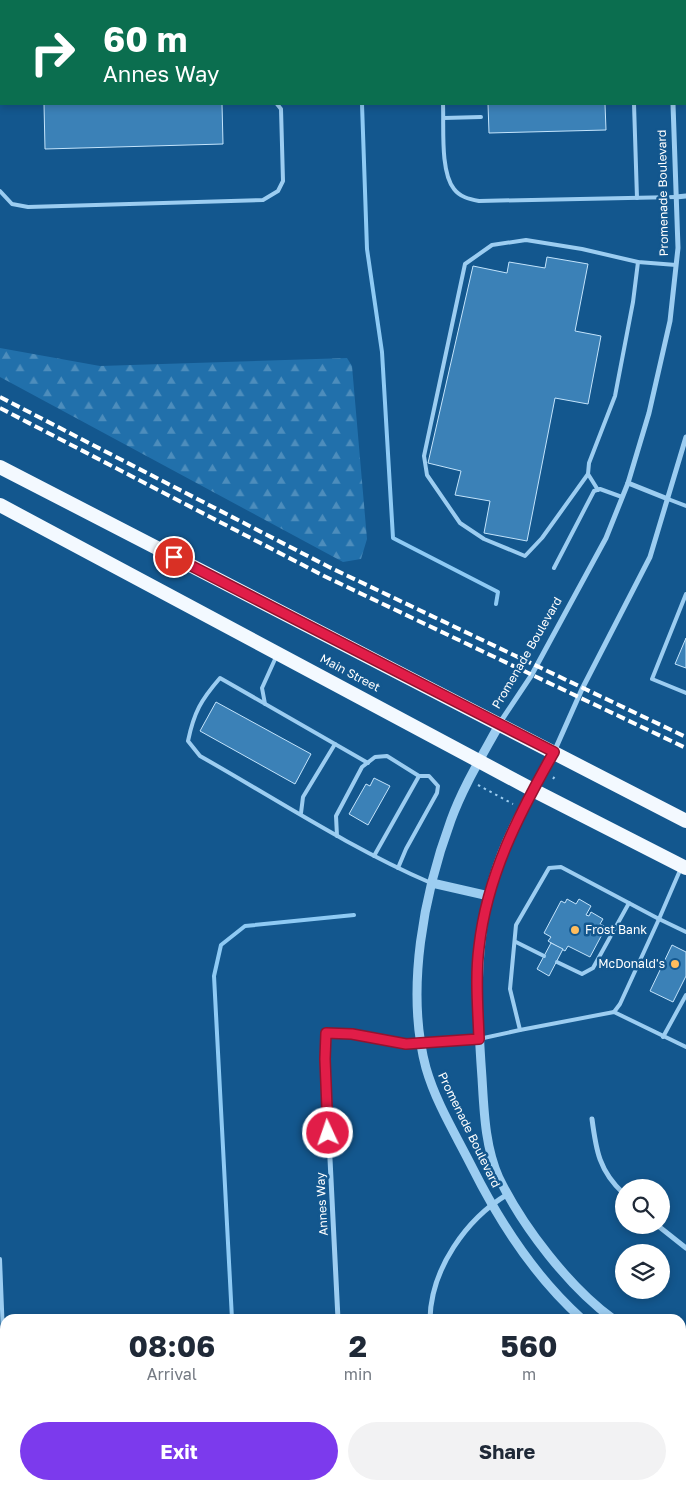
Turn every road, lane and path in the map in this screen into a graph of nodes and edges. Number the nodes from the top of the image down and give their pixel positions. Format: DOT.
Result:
graph roads {
  1 [pos="278,105"];
  2 [pos="444,105"];
  3 [pos="634,105"];
  4 [pos="673,105"];
  5 [pos="481,117"];
  6 [pos="444,118"];
  7 [pos="0,191"];
  8 [pos="686,196"];
  9 [pos="676,197"];
  10 [pos="637,198"];
  11 [pos="638,262"];
  12 [pos="676,266"];
  13 [pos="686,437"];
  14 [pos="0,467"];
  15 [pos="588,474"];
  16 [pos="628,483"];
  17 [pos="598,490"];
  18 [pos="622,497"];
  19 [pos="668,499"];
  20 [pos="0,505"];
  21 [pos="686,506"];
  22 [pos="554,568"];
  23 [pos="686,594"];
  24 [pos="279,652"];
  25 [pos="686,693"];
  26 [pos="265,704"];
  27 [pos="499,725"];
  28 [pos="335,744"];
  29 [pos="554,752"];
  30 [pos="480,760"];
  31 [pos="368,763"];
  32 [pos="419,776"];
  33 [pos="478,785"];
  34 [pos="533,790"];
  35 [pos="513,804"];
  36 [pos="301,813"];
  37 [pos="686,821"];
  38 [pos="337,836"];
  39 [pos="374,856"];
  40 [pos="684,867"];
  41 [pos="398,868"];
  42 [pos="432,883"];
  43 [pos="489,896"];
  44 [pos="629,903"];
  45 [pos="659,919"];
  46 [pos="686,932"];
  47 [pos="516,942"];
  48 [pos="544,956"];
  49 [pos="556,962"];
  50 [pos="686,995"];
  51 [pos="614,1012"];
  52 [pos="520,1030"];
  53 [pos="663,1037"];
  54 [pos="479,1039"];
  55 [pos="422,1044"];
  56 [pos="686,1048"];
  57 [pos="592,1118"];
  58 [pos="615,1186"];
  59 [pos="508,1194"];
  60 [pos="491,1204"];
  61 [pos="668,1234"];
  62 [pos="686,1248"];
  63 [pos="0,1259"];
  64 [pos="2,1314"];
  65 [pos="338,1314"];
  66 [pos="430,1314"];
  67 [pos="577,1314"];
  68 [pos="607,1314"];
  1 -- 7 [label="lane"];
  2 -- 6 [label="lane"];
  3 -- 10 [label="lane"];
  4 -- 9 [label="street, Promenade Boulevard"];
  5 -- 6 [label="lane"];
  6 -- 10 [label="lane"];
  8 -- 9 [label="street"];
  9 -- 10 [label="lane"];
  9 -- 12 [label="street, Promenade Boulevard"];
  11 -- 12 [label="lane"];
  11 -- 15 [label="lane"];
  11 -- 15 [label="lane"];
  12 -- 16 [label="street, Promenade Boulevard"];
  13 -- 19 [label="street, Promenade Boulevard"];
  14 -- 27 [label="highway, Main Street"];
  15 -- 17 [label="lane"];
  16 -- 18 [label="street, Promenade Boulevard"];
  16 -- 19 [label="street"];
  17 -- 18 [label="lane"];
  17 -- 22 [label="lane"];
  18 -- 27 [label="street, Promenade Boulevard"];
  19 -- 21 [label="lane"];
  19 -- 29 [label="street, Promenade Boulevard"];
  20 -- 24 [label="highway, Main Street"];
  23 -- 25 [label="lane"];
  24 -- 26 [label="lane"];
  24 -- 30 [label="highway, Main Street"];
  26 -- 28 [label="lane"];
  26 -- 36 [label="lane"];
  27 -- 29 [label="highway, Main Street"];
  27 -- 30 [label="street, Promenade Boulevard"];
  28 -- 31 [label="lane"];
  28 -- 36 [label="lane"];
  29 -- 34 [label="street, Promenade Boulevard"];
  29 -- 37 [label="highway, Main Street"];
  30 -- 34 [label="highway, Main Street"];
  30 -- 42 [label="street, Promenade Boulevard"];
  31 -- 32 [label="lane"];
  31 -- 38 [label="lane"];
  32 -- 39 [label="lane"];
  32 -- 41 [label="lane"];
  33 -- 35 [label="path"];
  34 -- 40 [label="highway, Main Street"];
  34 -- 43 [label="street, Promenade Boulevard"];
  36 -- 38 [label="lane"];
  38 -- 39 [label="lane"];
  39 -- 41 [label="lane"];
  40 -- 45 [label="lane"];
  41 -- 42 [label="lane"];
  42 -- 43 [label="street"];
  42 -- 55 [label="street, Promenade Boulevard"];
  43 -- 54 [label="street, Promenade Boulevard"];
  44 -- 45 [label="lane"];
  44 -- 47 [label="lane"];
  44 -- 49 [label="lane"];
  45 -- 46 [label="lane"];
  45 -- 51 [label="lane"];
  47 -- 48 [label="lane"];
  47 -- 52 [label="lane"];
  50 -- 53 [label="lane"];
  51 -- 52 [label="lane"];
  51 -- 53 [label="lane"];
  52 -- 54 [label="lane"];
  53 -- 56 [label="lane"];
  54 -- 55 [label="street, Annes Way"];
  54 -- 59 [label="street, Promenade Boulevard"];
  55 -- 60 [label="street, Promenade Boulevard"];
  55 -- 65 [label="street, Annes Way"];
  57 -- 58 [label="street"];
  59 -- 60 [label="street"];
  59 -- 68 [label="street, Promenade Boulevard"];
  60 -- 66 [label="street"];
  60 -- 67 [label="street, Promenade Boulevard"];
  61 -- 62 [label="street"];
  63 -- 64 [label="lane"];
}
